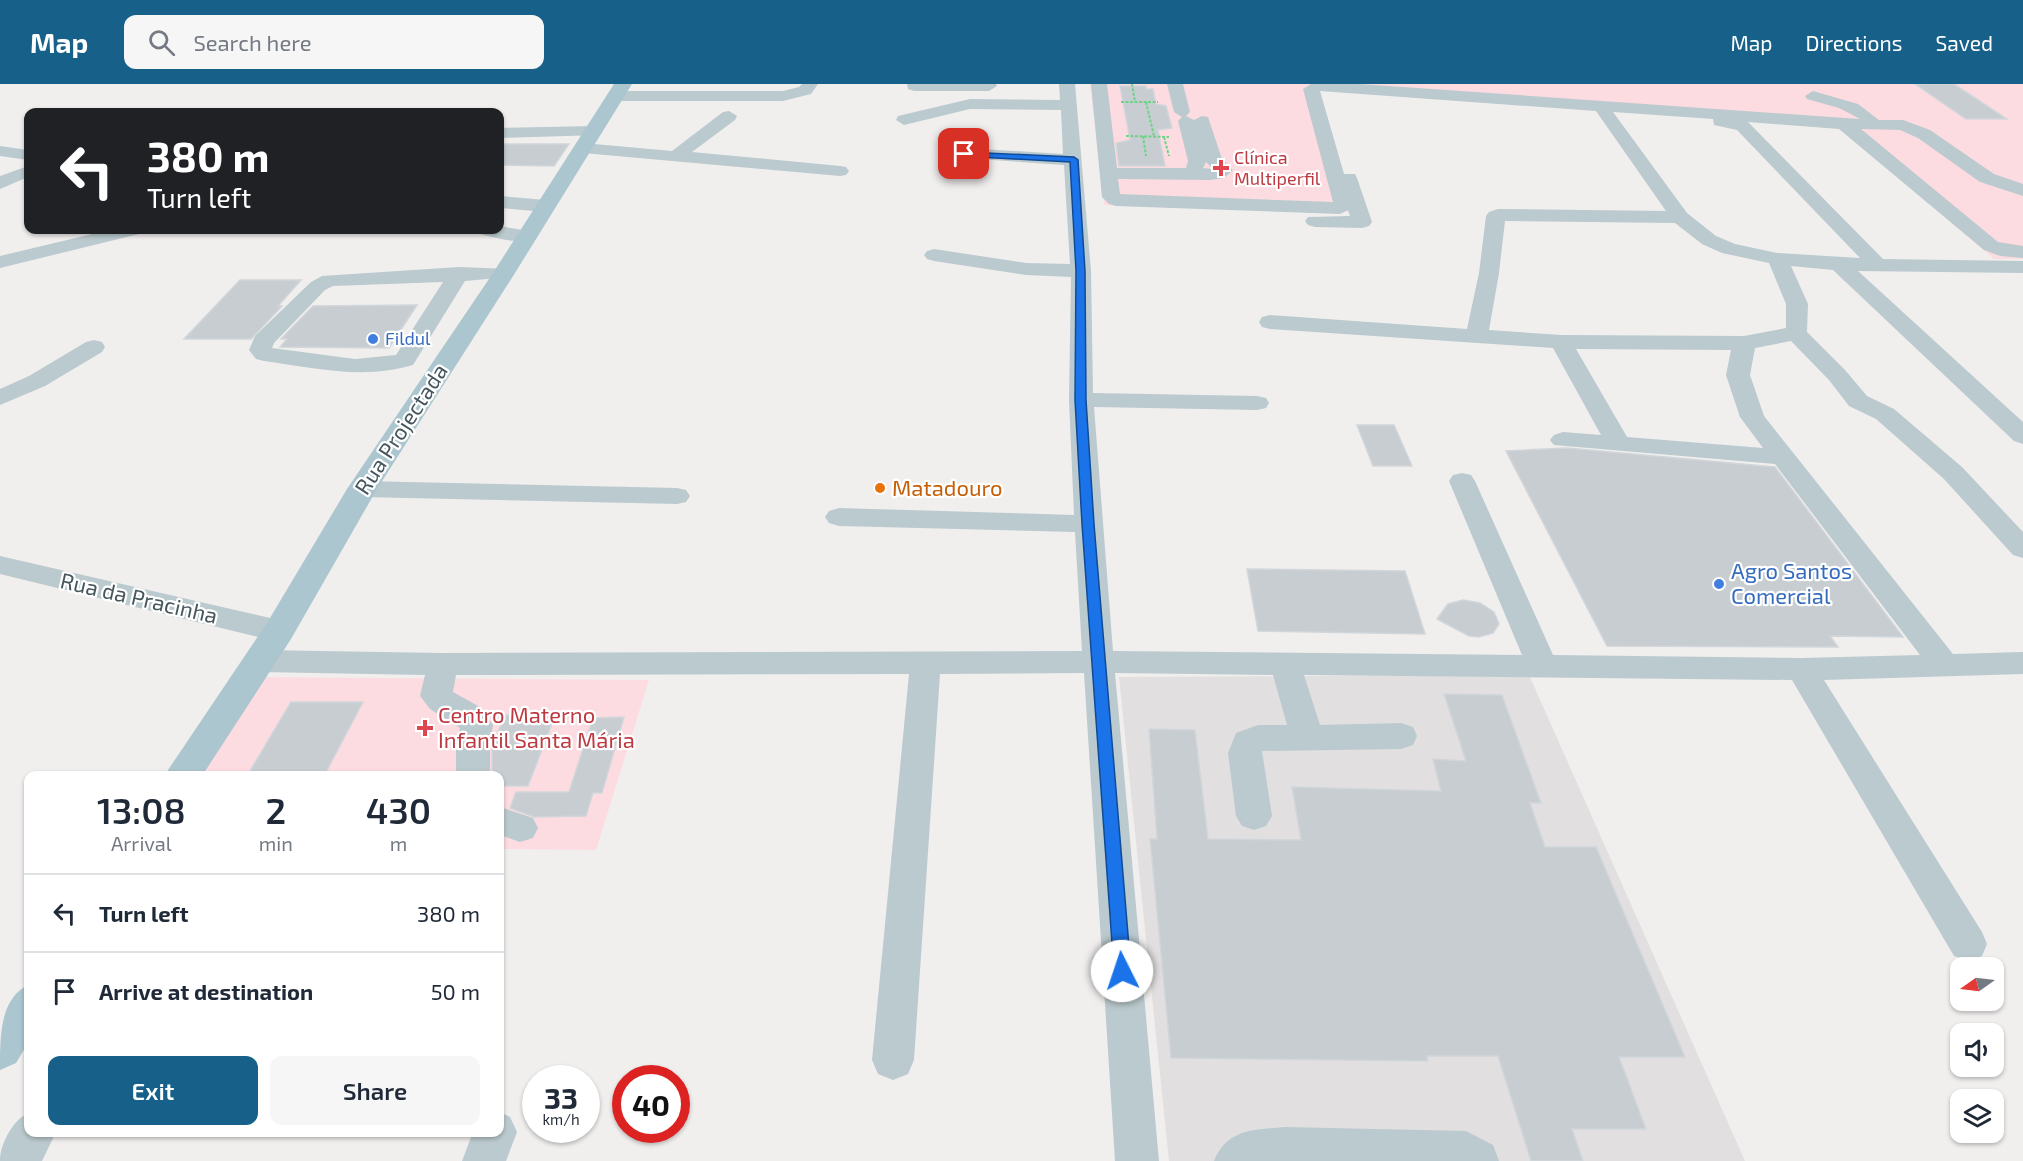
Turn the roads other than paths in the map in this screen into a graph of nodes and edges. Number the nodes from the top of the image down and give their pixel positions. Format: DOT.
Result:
graph roads {
  1 [pos="810,84"];
  2 [pos="1099,84"];
  3 [pos="1175,84"];
  4 [pos="1190,84"];
  5 [pos="914,86"];
  6 [pos="1008,86"];
  7 [pos="1304,86"];
  8 [pos="619,90"];
  9 [pos="1064,90"];
  10 [pos="1813,96"];
  11 [pos="1604,112"];
  12 [pos="1187,113"];
  13 [pos="729,116"];
  14 [pos="904,120"];
  15 [pos="1844,124"];
  16 [pos="1877,124"];
  17 [pos="504,133"];
  18 [pos="588,139"];
  19 [pos="0,151"];
  20 [pos="949,152"];
  21 [pos="24,154"];
  22 [pos="676,156"];
  23 [pos="1074,160"];
  24 [pos="840,171"];
  25 [pos="24,173"];
  26 [pos="1109,173"];
  27 [pos="0,183"];
  28 [pos="2023,190"];
  29 [pos="504,202"];
  30 [pos="546,206"];
  31 [pos="1077,213"];
  32 [pos="1680,217"];
  33 [pos="504,233"];
  34 [pos="116,234"];
  35 [pos="527,236"];
  36 [pos="2023,252"];
  37 [pos="934,255"];
  38 [pos="1777,259"];
  39 [pos="0,262"];
  40 [pos="1839,264"];
  41 [pos="1877,264"];
  42 [pos="2001,266"];
  43 [pos="2023,267"];
  44 [pos="1081,271"];
  45 [pos="459,273"];
  46 [pos="504,273"];
  47 [pos="2023,284"];
  48 [pos="1270,322"];
  49 [pos="1796,333"];
  50 [pos="1477,335"];
  51 [pos="1562,342"];
  52 [pos="1744,342"];
  53 [pos="94,347"];
  54 [pos="0,398"];
  55 [pos="1081,400"];
  56 [pos="1257,404"];
  57 [pos="2023,435"];
  58 [pos="1563,440"];
  59 [pos="1619,445"];
  60 [pos="1780,457"];
  61 [pos="1462,481"];
  62 [pos="362,489"];
  63 [pos="677,496"];
  64 [pos="839,517"];
  65 [pos="1088,524"];
  66 [pos="2023,549"];
  67 [pos="6,573"];
  68 [pos="279,631"];
  69 [pos="259,661"];
  70 [pos="1099,662"];
  71 [pos="1942,663"];
  72 [pos="2023,663"];
  73 [pos="443,664"];
  74 [pos="925,664"];
  75 [pos="1285,664"];
  76 [pos="1543,667"];
  77 [pos="1801,669"];
  78 [pos="1401,736"];
  79 [pos="1307,737"];
  80 [pos="185,771"];
  81 [pos="473,771"];
  82 [pos="1254,816"];
  83 [pos="1968,944"];
  84 [pos="893,1060"];
  85 [pos="31,1137"];
  86 [pos="493,1137"];
  87 [pos="18,1161"];
  88 [pos="484,1161"];
  89 [pos="1137,1161"];
  90 [pos="1236,1161"];
  91 [pos="1478,1161"];
  1 -- 8 [label="street"];
  2 -- 26 [label="street"];
  3 -- 12 [label="street"];
  4 -- 12 [label="street"];
  5 -- 6 [label="street"];
  7 -- 15 [label="street"];
  7 -- 26 [label="street"];
  8 -- 18 [label="main road, Rua Projectada"];
  9 -- 14 [label="street"];
  9 -- 23 [label="street"];
  10 -- 16 [label="street"];
  11 -- 31 [label="street"];
  11 -- 32 [label="street"];
  11 -- 41 [label="street"];
  12 -- 26 [label="street"];
  13 -- 22 [label="street"];
  15 -- 16 [label="street"];
  15 -- 36 [label="street"];
  16 -- 28 [label="street"];
  17 -- 18 [label="street"];
  18 -- 22 [label="street"];
  18 -- 30 [label="main road, Rua Projectada"];
  19 -- 21 [label="street"];
  20 -- 23 [label="street"];
  22 -- 24 [label="street"];
  23 -- 31 [label="street"];
  25 -- 27 [label="street"];
  29 -- 30 [label="street"];
  30 -- 35 [label="main road, Rua Projectada"];
  31 -- 44 [label="street"];
  32 -- 38 [label="street"];
  32 -- 50 [label="street"];
  33 -- 35 [label="street"];
  34 -- 39 [label="street"];
  35 -- 46 [label="main road, Rua Projectada"];
  37 -- 44 [label="street"];
  38 -- 40 [label="street"];
  38 -- 49 [label="street"];
  40 -- 41 [label="street"];
  40 -- 57 [label="street"];
  41 -- 42 [label="street"];
  42 -- 43 [label="street"];
  42 -- 47 [label="street"];
  44 -- 55 [label="street"];
  45 -- 45 [label="street"];
  45 -- 46 [label="street"];
  46 -- 62 [label="main road, Rua Projectada"];
  48 -- 50 [label="street"];
  49 -- 52 [label="street"];
  49 -- 66 [label="street"];
  50 -- 51 [label="street"];
  51 -- 52 [label="street"];
  51 -- 59 [label="street"];
  52 -- 60 [label="street"];
  53 -- 54 [label="street"];
  55 -- 56 [label="street"];
  55 -- 65 [label="street"];
  58 -- 59 [label="street"];
  59 -- 60 [label="street"];
  60 -- 71 [label="street"];
  61 -- 76 [label="street"];
  62 -- 63 [label="street"];
  62 -- 68 [label="main road, Rua Projectada"];
  64 -- 65 [label="street"];
  65 -- 70 [label="street"];
  67 -- 68 [label="street, Rua da Pracinha"];
  68 -- 69 [label="main road, Rua Projectada"];
  69 -- 73 [label="street"];
  69 -- 80 [label="main road, Rua Projectada"];
  70 -- 74 [label="street"];
  70 -- 75 [label="street"];
  70 -- 89 [label="street"];
  71 -- 72 [label="street"];
  71 -- 77 [label="street"];
  73 -- 74 [label="street"];
  73 -- 81 [label="street"];
  74 -- 84 [label="street"];
  75 -- 76 [label="street"];
  75 -- 79 [label="street"];
  76 -- 77 [label="street"];
  77 -- 83 [label="street"];
  78 -- 79 [label="street"];
  79 -- 82 [label="street"];
  85 -- 87 [label="street"];
  86 -- 88 [label="street"];
  90 -- 91 [label="street"];
}
